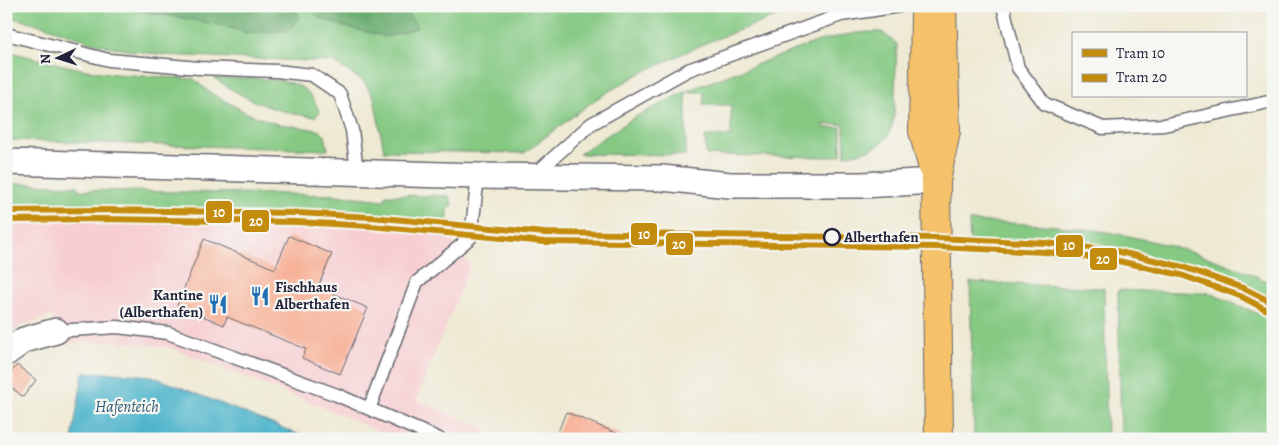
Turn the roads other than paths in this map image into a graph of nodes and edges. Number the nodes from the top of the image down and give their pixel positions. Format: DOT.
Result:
graph roads {
  1 [pos="900,6"];
  2 [pos="926,6"];
  3 [pos="942,6"];
  4 [pos="1003,6"];
  5 [pos="6,34"];
  6 [pos="1273,101"];
  7 [pos="6,162"];
  8 [pos="357,172"];
  9 [pos="478,176"];
  10 [pos="533,176"];
  11 [pos="936,181"];
  12 [pos="56,331"];
  13 [pos="6,353"];
  14 [pos="369,409"];
  15 [pos="440,439"];
  16 [pos="938,439"];
  1 -- 10 [label="lane"];
  2 -- 11 [label="main road"];
  3 -- 11 [label="main road"];
  4 -- 6 [label="lane"];
  5 -- 8 [label="lane"];
  7 -- 8 [label="street"];
  8 -- 9 [label="street"];
  9 -- 10 [label="street"];
  9 -- 14 [label="lane"];
  10 -- 11 [label="street"];
  11 -- 16 [label="main road"];
  12 -- 13 [label="street"];
  12 -- 14 [label="lane"];
  14 -- 15 [label="lane"];
}
